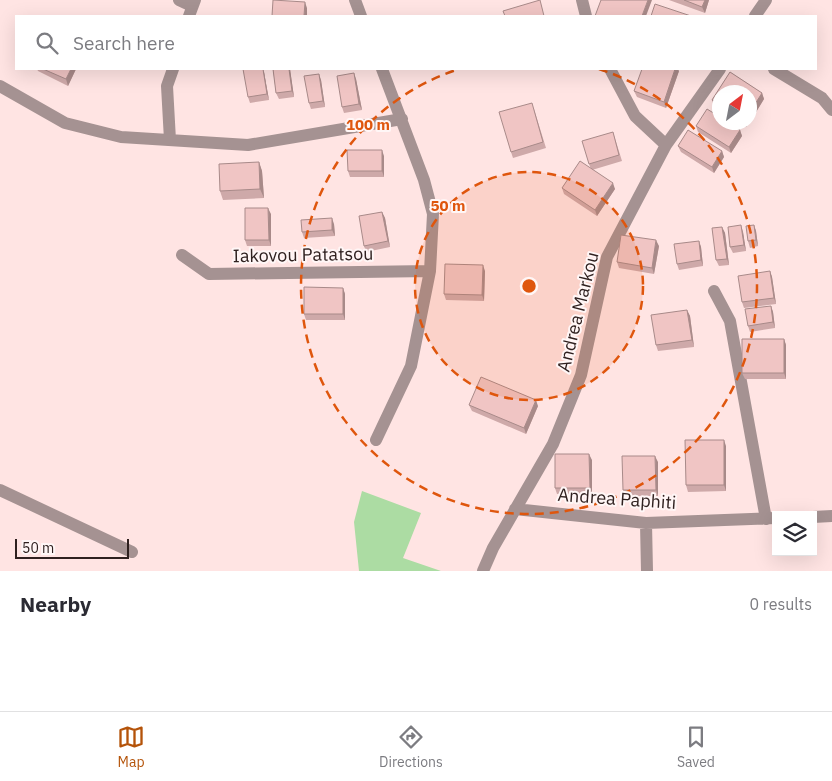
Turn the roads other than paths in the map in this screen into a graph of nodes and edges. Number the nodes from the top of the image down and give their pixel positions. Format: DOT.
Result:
graph roads {
  1 [pos="179,0"];
  2 [pos="355,0"];
  3 [pos="582,0"];
  4 [pos="766,0"];
  5 [pos="192,7"];
  6 [pos="361,15"];
  7 [pos="586,15"];
  8 [pos="756,15"];
  9 [pos="172,70"];
  10 [pos="382,70"];
  11 [pos="611,70"];
  12 [pos="719,70"];
  13 [pos="776,70"];
  14 [pos="0,86"];
  15 [pos="832,110"];
  16 [pos="402,119"];
  17 [pos="170,140"];
  18 [pos="666,145"];
  19 [pos="182,255"];
  20 [pos="430,271"];
  21 [pos="714,291"];
  22 [pos="376,440"];
  23 [pos="0,490"];
  24 [pos="516,509"];
  25 [pos="832,516"];
  26 [pos="817,517"];
  27 [pos="771,519"];
  28 [pos="646,523"];
  29 [pos="132,552"];
  30 [pos="483,571"];
  31 [pos="647,571"];
  1 -- 5 [label="street"];
  2 -- 6 [label="street"];
  3 -- 7 [label="street"];
  4 -- 8 [label="street"];
  9 -- 17 [label="street"];
  10 -- 16 [label="street"];
  11 -- 18 [label="street"];
  12 -- 18 [label="street, Andrea Markou"];
  13 -- 15 [label="street"];
  14 -- 17 [label="street"];
  16 -- 17 [label="street"];
  16 -- 20 [label="street"];
  18 -- 24 [label="street, Andrea Markou"];
  19 -- 20 [label="street, Iakovou Patatsou"];
  20 -- 22 [label="street"];
  21 -- 27 [label="street"];
  23 -- 29 [label="street"];
  24 -- 28 [label="street, Andrea Paphiti"];
  24 -- 30 [label="street, Andrea Markou"];
  25 -- 26 [label="street"];
  27 -- 28 [label="street, Andrea Paphiti"];
  28 -- 31 [label="street"];
}
